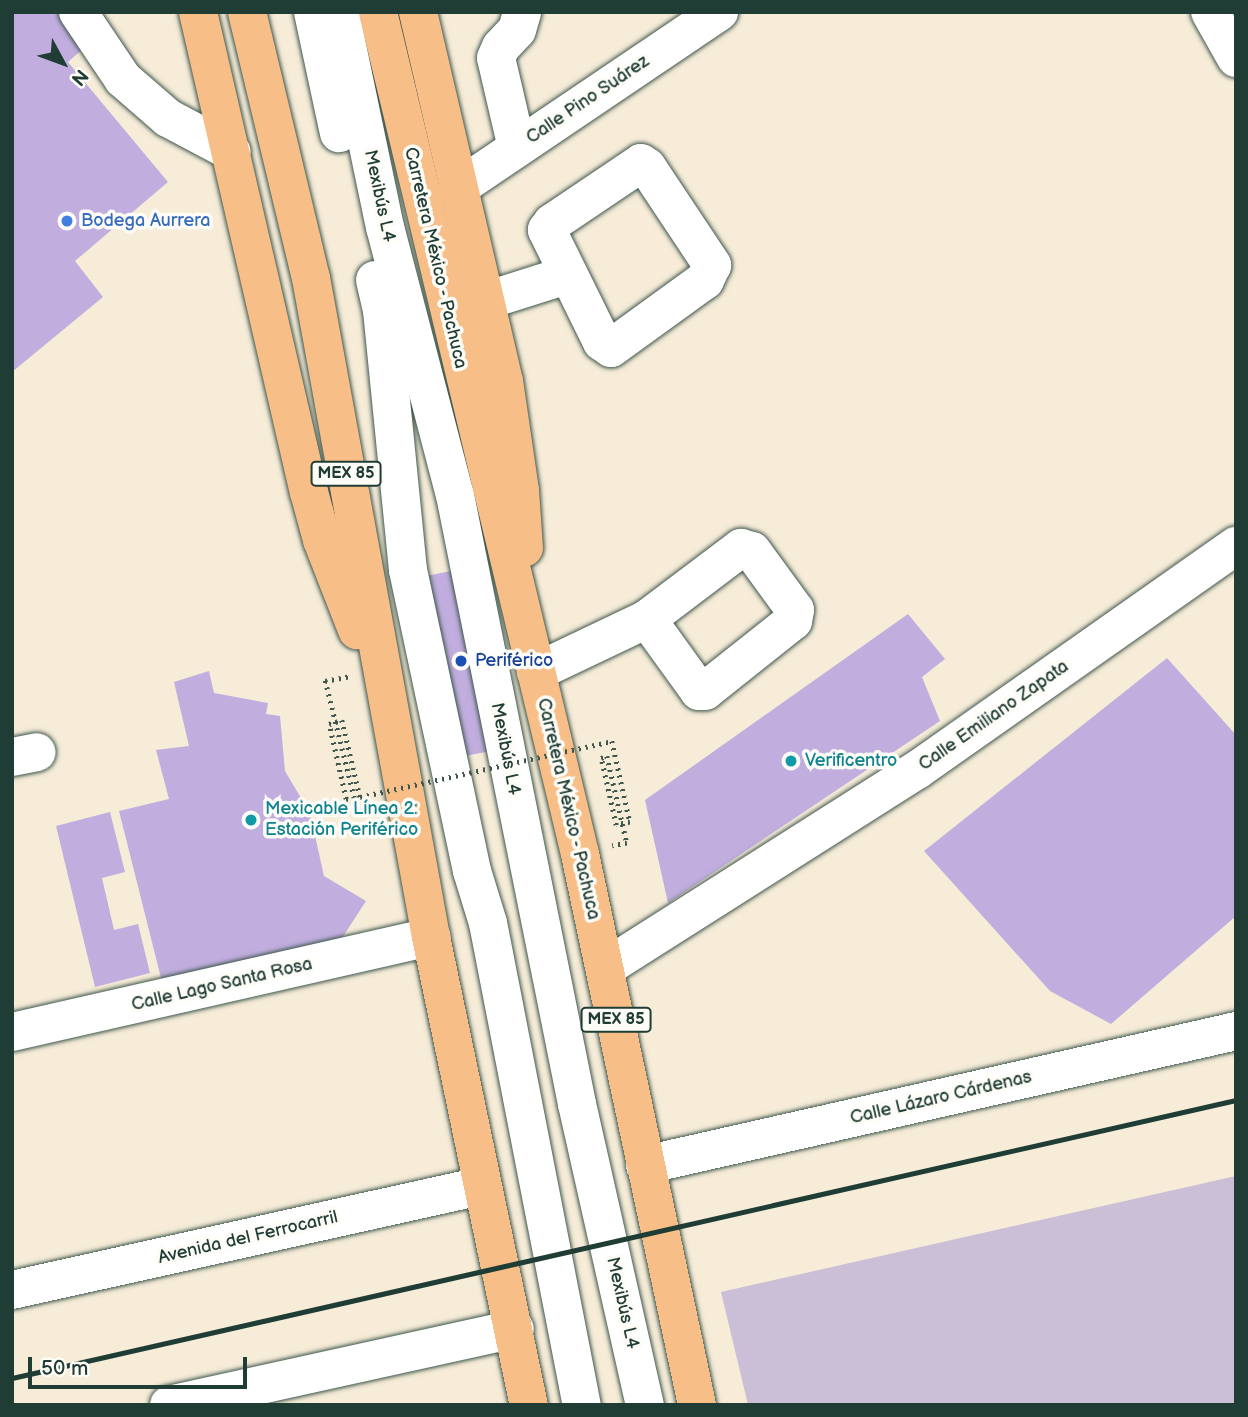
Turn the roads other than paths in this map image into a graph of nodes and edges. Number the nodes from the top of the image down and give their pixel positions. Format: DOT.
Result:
graph roads {
  1 [pos="78,12"];
  2 [pos="198,12"];
  3 [pos="247,12"];
  4 [pos="313,12"];
  5 [pos="340,12"];
  6 [pos="378,12"];
  7 [pos="418,12"];
  8 [pos="522,12"];
  9 [pos="719,12"];
  10 [pos="1216,15"];
  11 [pos="1236,58"];
  12 [pos="517,148"];
  13 [pos="232,152"];
  14 [pos="458,188"];
  15 [pos="375,231"];
  16 [pos="567,275"];
  17 [pos="485,301"];
  18 [pos="1236,546"];
  19 [pos="647,619"];
  20 [pos="531,655"];
  21 [pos="381,670"];
  22 [pos="431,937"];
  23 [pos="605,968"];
  24 [pos="1236,1031"];
  25 [pos="12,1032"];
  26 [pos="645,1165"];
  27 [pos="483,1186"];
  28 [pos="12,1290"];
  29 [pos="515,1329"];
  30 [pos="169,1405"];
  31 [pos="529,1405"];
  32 [pos="582,1405"];
  33 [pos="645,1405"];
  34 [pos="697,1405"];
  1 -- 13 [label="street"];
  2 -- 13 [label="highway"];
  3 -- 21 [label="highway, MEX 85"];
  4 -- 15 [label="street, Mexibús L4"];
  5 -- 15 [label="street, Mexibús L4"];
  6 -- 20 [label="highway, Carretera México - Pachuca / MEX 85"];
  7 -- 14 [label="highway"];
  8 -- 12 [label="street"];
  9 -- 12 [label="street, Calle Pino Suárez"];
  10 -- 11 [label="street"];
  12 -- 14 [label="street, Calle Pino Suárez"];
  13 -- 21 [label="highway"];
  14 -- 17 [label="highway"];
  15 -- 32 [label="street, Mexibús L4"];
  15 -- 33 [label="street, Mexibús L4"];
  16 -- 16 [label="street"];
  16 -- 17 [label="street"];
  17 -- 20 [label="highway"];
  18 -- 23 [label="street, Calle Emiliano Zapata"];
  19 -- 20 [label="street"];
  20 -- 23 [label="highway, Carretera México - Pachuca / MEX 85"];
  21 -- 22 [label="highway, MEX 85"];
  22 -- 25 [label="street, Calle Lago Santa Rosa"];
  22 -- 27 [label="highway, MEX 85"];
  23 -- 26 [label="highway, Carretera México - Pachuca / MEX 85"];
  24 -- 26 [label="street, Calle Lázaro Cárdenas"];
  26 -- 34 [label="highway, Carretera México - Pachuca / MEX 85"];
  27 -- 28 [label="street, Avenida del Ferrocarril"];
  27 -- 29 [label="highway, MEX 85"];
  29 -- 30 [label="street"];
  29 -- 31 [label="highway, MEX 85"];
}
